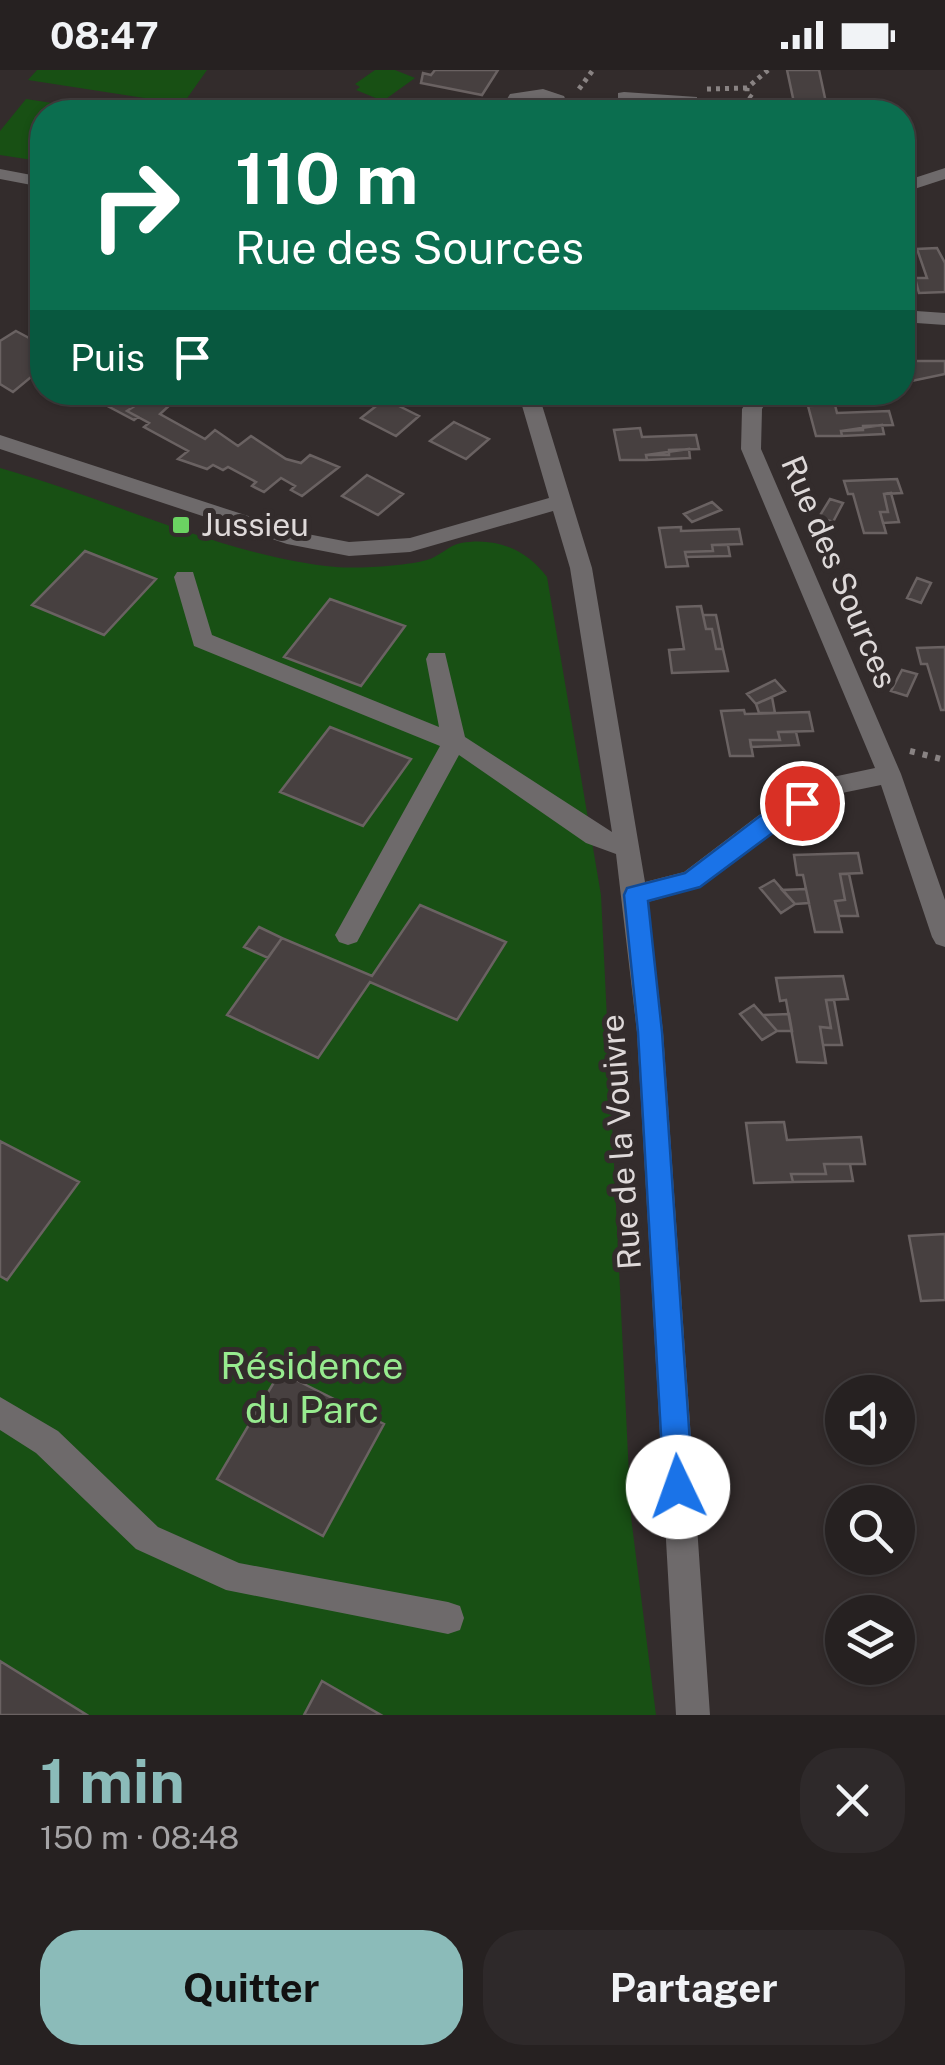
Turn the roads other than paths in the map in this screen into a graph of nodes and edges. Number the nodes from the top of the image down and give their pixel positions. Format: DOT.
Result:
graph roads {
  1 [pos="624,97"];
  2 [pos="515,100"];
  3 [pos="558,100"];
  4 [pos="644,100"];
  5 [pos="0,174"];
  6 [pos="945,174"];
  7 [pos="30,180"];
  8 [pos="915,184"];
  9 [pos="915,314"];
  10 [pos="945,318"];
  11 [pos="532,405"];
  12 [pos="754,405"];
  13 [pos="0,442"];
  14 [pos="559,502"];
  15 [pos="185,577"];
  16 [pos="437,659"];
  17 [pos="454,742"];
  18 [pos="889,774"];
  19 [pos="628,848"];
  20 [pos="636,895"];
  21 [pos="348,935"];
  22 [pos="945,937"];
  23 [pos="0,1412"];
  24 [pos="448,1618"];
  25 [pos="692,1715"];
  1 -- 4 [label="street"];
  2 -- 3 [label="street"];
  5 -- 7 [label="street"];
  6 -- 8 [label="street"];
  9 -- 10 [label="street"];
  11 -- 14 [label="street, Rue de la Vouivre"];
  12 -- 18 [label="street, Rue des Sources"];
  13 -- 14 [label="street"];
  14 -- 19 [label="street, Rue de la Vouivre"];
  15 -- 17 [label="street"];
  16 -- 17 [label="street"];
  17 -- 19 [label="street"];
  17 -- 21 [label="street"];
  18 -- 20 [label="street"];
  18 -- 22 [label="street, Rue des Sources"];
  19 -- 20 [label="street, Rue de la Vouivre"];
  20 -- 25 [label="street, Rue de la Vouivre"];
  23 -- 24 [label="street"];
}
